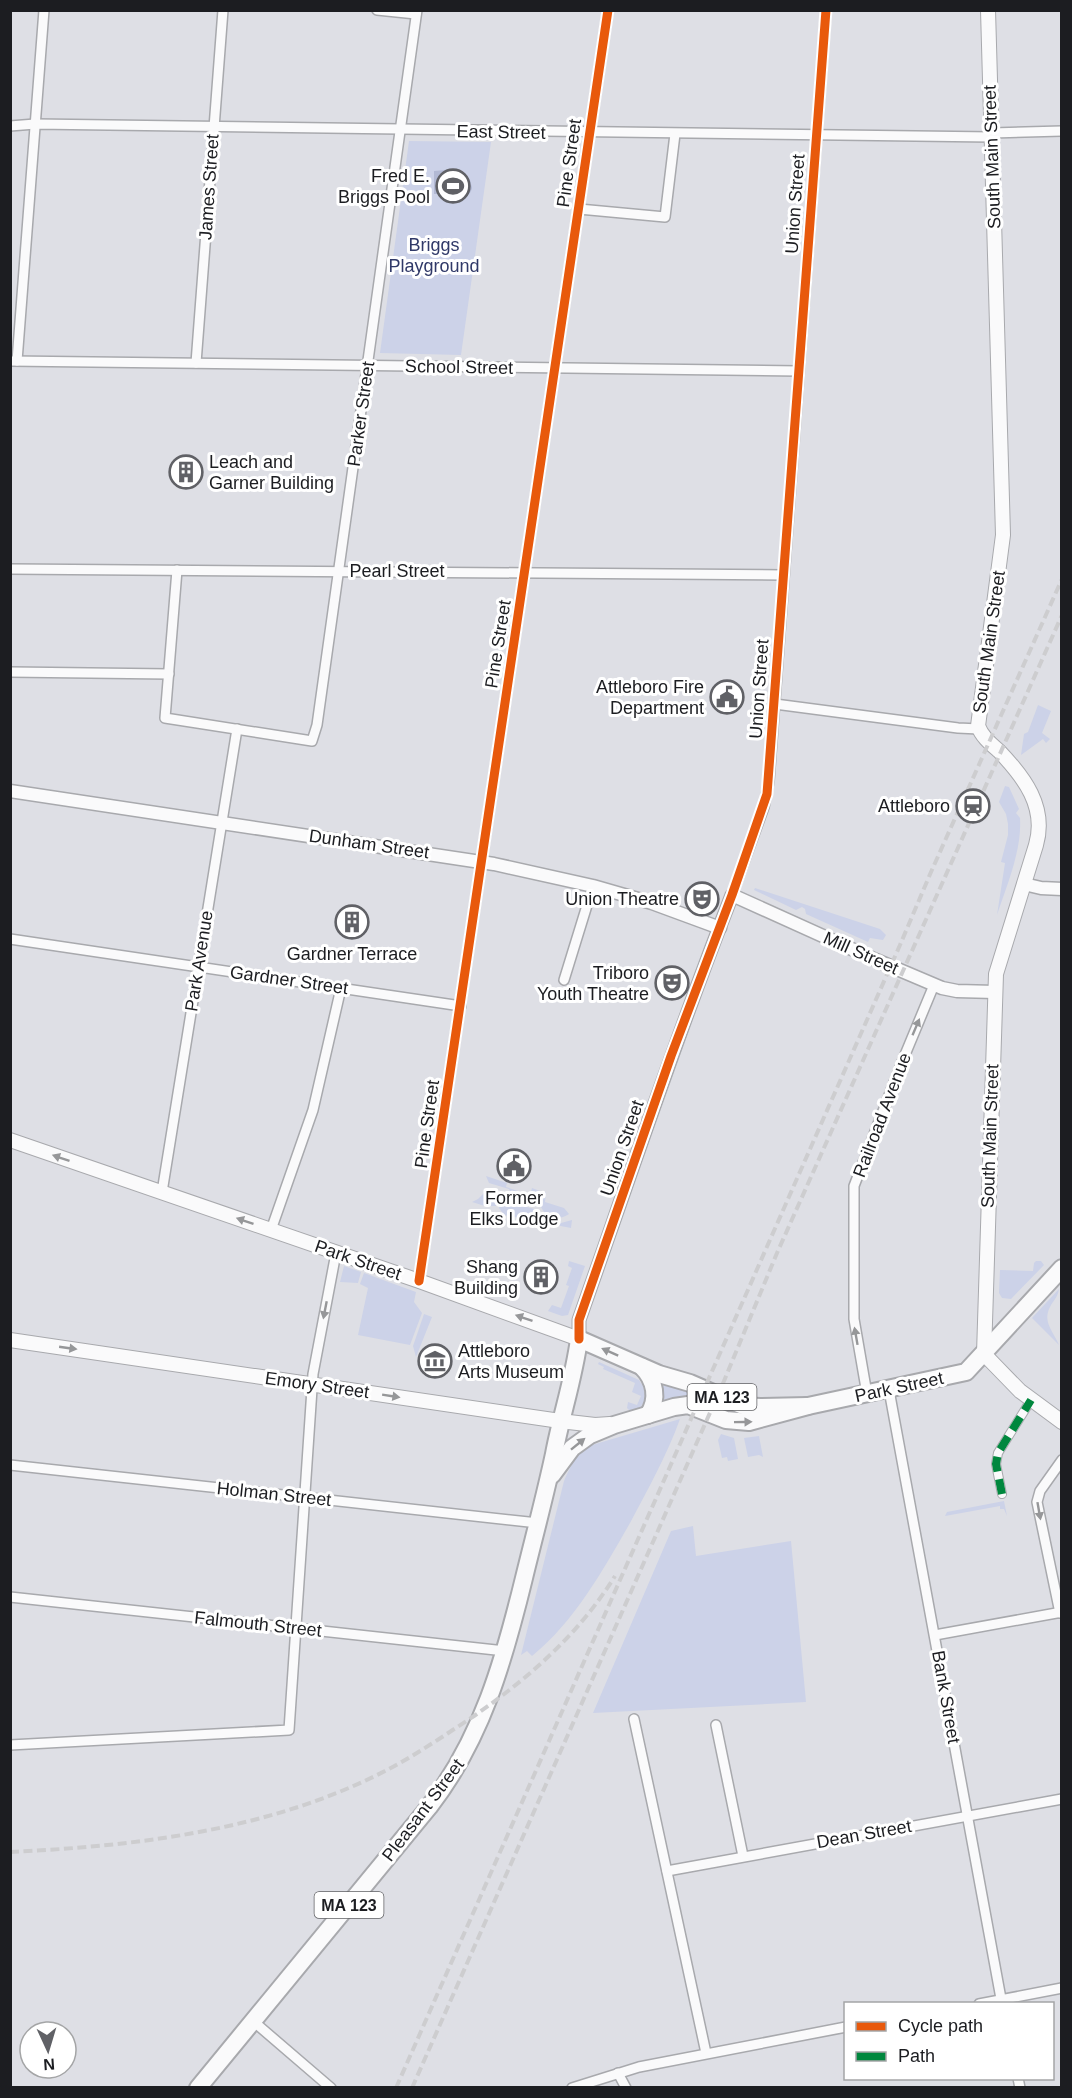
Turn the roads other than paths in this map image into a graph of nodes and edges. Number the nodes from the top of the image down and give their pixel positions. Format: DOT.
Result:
graph roads {
  1 [pos="44,10"];
  2 [pos="222,10"];
  3 [pos="377,10"];
  4 [pos="608,10"];
  5 [pos="826,10"];
  6 [pos="988,10"];
  7 [pos="417,12"];
  8 [pos="35,124"];
  9 [pos="10,126"];
  10 [pos="214,126"];
  11 [pos="400,130"];
  12 [pos="1062,131"];
  13 [pos="590,133"];
  14 [pos="675,134"];
  15 [pos="992,135"];
  16 [pos="816,136"];
  17 [pos="579,209"];
  18 [pos="14,361"];
  19 [pos="196,363"];
  20 [pos="368,366"];
  21 [pos="556,368"];
  22 [pos="799,371"];
  23 [pos="10,569"];
  24 [pos="177,570"];
  25 [pos="339,571"];
  26 [pos="526,572"];
  27 [pos="784,575"];
  28 [pos="10,672"];
  29 [pos="169,674"];
  30 [pos="775,704"];
  31 [pos="237,729"];
  32 [pos="979,729"];
  33 [pos="10,791"];
  34 [pos="222,822"];
  35 [pos="482,861"];
  36 [pos="1024,884"];
  37 [pos="593,886"];
  38 [pos="1062,889"];
  39 [pos="732,896"];
  40 [pos="720,928"];
  41 [pos="10,939"];
  42 [pos="198,967"];
  43 [pos="564,980"];
  44 [pos="934,985"];
  45 [pos="341,988"];
  46 [pos="994,992"];
  47 [pos="461,1005"];
  48 [pos="10,1140"];
  49 [pos="162,1192"];
  50 [pos="271,1230"];
  51 [pos="336,1253"];
  52 [pos="1062,1268"];
  53 [pos="419,1281"];
  54 [pos="579,1339"];
  55 [pos="10,1340"];
  56 [pos="984,1354"];
  57 [pos="641,1366"];
  58 [pos="313,1384"];
  59 [pos="889,1390"];
  60 [pos="867,1394"];
  61 [pos="1031,1400"];
  62 [pos="807,1406"];
  63 [pos="648,1415"];
  64 [pos="561,1421"];
  65 [pos="624,1421"];
  66 [pos="1062,1422"];
  67 [pos="1062,1460"];
  68 [pos="10,1465"];
  69 [pos="547,1484"];
  70 [pos="1002,1494"];
  71 [pos="305,1497"];
  72 [pos="538,1523"];
  73 [pos="10,1597"];
  74 [pos="1061,1612"];
  75 [pos="296,1628"];
  76 [pos="935,1635"];
  77 [pos="506,1651"];
  78 [pos="634,1719"];
  79 [pos="716,1725"];
  80 [pos="10,1745"];
  81 [pos="1062,1799"];
  82 [pos="967,1816"];
  83 [pos="743,1856"];
  84 [pos="667,1871"];
  85 [pos="1062,1988"];
  86 [pos="1002,2002"];
  87 [pos="253,2021"];
  88 [pos="844,2027"];
  89 [pos="706,2053"];
  90 [pos="618,2073"];
  91 [pos="198,2088"];
  92 [pos="331,2088"];
  93 [pos="572,2088"];
  94 [pos="626,2088"];
  1 -- 8 [label="street"];
  2 -- 10 [label="street, James Street"];
  3 -- 7 [label="street"];
  4 -- 13 [label="street, Pine Street"];
  5 -- 16 [label="street, Union Street"];
  6 -- 15 [label="main road, South Main Street"];
  7 -- 11 [label="street, Parker Street"];
  8 -- 9 [label="street, East Street"];
  8 -- 10 [label="street, East Street"];
  8 -- 18 [label="street"];
  10 -- 11 [label="street, East Street"];
  10 -- 19 [label="street, James Street"];
  11 -- 13 [label="street, East Street"];
  11 -- 20 [label="street, Parker Street"];
  12 -- 15 [label="street, East Street"];
  13 -- 14 [label="street, East Street"];
  13 -- 17 [label="street, Pine Street"];
  14 -- 16 [label="street, East Street"];
  14 -- 17 [label="street"];
  15 -- 16 [label="street, East Street"];
  15 -- 32 [label="main road, South Main Street"];
  16 -- 22 [label="street, Union Street"];
  17 -- 21 [label="street, Pine Street"];
  18 -- 19 [label="street, School Street"];
  19 -- 20 [label="street, School Street"];
  20 -- 21 [label="street, School Street"];
  20 -- 25 [label="street, Parker Street"];
  21 -- 22 [label="street, School Street"];
  21 -- 26 [label="street, Pine Street"];
  22 -- 27 [label="street, Union Street"];
  23 -- 24 [label="street, Pearl Street"];
  24 -- 25 [label="street, Pearl Street"];
  24 -- 29 [label="street"];
  25 -- 26 [label="street, Pearl Street"];
  25 -- 31 [label="street, Parker Street"];
  26 -- 27 [label="street, Pearl Street"];
  26 -- 35 [label="street, Pine Street"];
  27 -- 30 [label="street, Union Street"];
  28 -- 29 [label="street"];
  29 -- 31 [label="street"];
  30 -- 32 [label="street"];
  30 -- 39 [label="street, Union Street"];
  31 -- 34 [label="street, Park Avenue"];
  32 -- 36 [label="main road, South Main Street"];
  33 -- 34 [label="street, Dunham Street"];
  34 -- 35 [label="street, Dunham Street"];
  34 -- 42 [label="street, Park Avenue"];
  35 -- 37 [label="street, Dunham Street"];
  35 -- 47 [label="street, Pine Street"];
  36 -- 38 [label="street"];
  36 -- 46 [label="main road, South Main Street"];
  37 -- 40 [label="street, Dunham Street"];
  37 -- 43 [label="street"];
  39 -- 40 [label="street, Union Street"];
  39 -- 44 [label="street, Mill Street"];
  40 -- 54 [label="street, Union Street"];
  41 -- 42 [label="street, Gardner Street"];
  42 -- 45 [label="street, Gardner Street"];
  42 -- 49 [label="street, Park Avenue"];
  44 -- 46 [label="street, Mill Street"];
  60 -- 44 [label="street, Railroad Avenue, one-way"];
  45 -- 47 [label="street, Gardner Street"];
  45 -- 50 [label="street"];
  46 -- 56 [label="main road, South Main Street"];
  47 -- 53 [label="street, Pine Street"];
  49 -- 48 [label="main road, Park Street, one-way"];
  50 -- 49 [label="main road, Park Street, one-way"];
  50 -- 51 [label="main road, Park Street"];
  51 -- 53 [label="main road, Park Street"];
  51 -- 58 [label="street, one-way"];
  52 -- 56 [label="highway, MA 123"];
  54 -- 53 [label="main road, Park Street, one-way"];
  57 -- 54 [label="highway, Park Street / MA 123, one-way"];
  54 -- 64 [label="highway, Pleasant Street / MA 123"];
  55 -- 58 [label="main road, Emory Street, one-way"];
  56 -- 59 [label="highway, Park Street / MA 123"];
  56 -- 61 [label="main road"];
  57 -- 62 [label="highway, Park Street / MA 123"];
  57 -- 63 [label="highway"];
  58 -- 64 [label="main road, Emory Street, one-way"];
  58 -- 71 [label="street"];
  59 -- 60 [label="highway, Park Street / MA 123"];
  59 -- 76 [label="street, Bank Street"];
  60 -- 62 [label="highway, Park Street / MA 123"];
  61 -- 66 [label="main road"];
  61 -- 70 [label="street"];
  63 -- 62 [label="highway, Park Street / MA 123, one-way"];
  63 -- 65 [label="highway, Park Street / MA 123"];
  64 -- 65 [label="main road, Emory Street"];
  64 -- 69 [label="highway, Pleasant Street / MA 123"];
  69 -- 65 [label="highway, MA 123, one-way"];
  67 -- 74 [label="street, one-way"];
  68 -- 71 [label="street, Holman Street"];
  69 -- 72 [label="highway, Pleasant Street / MA 123"];
  71 -- 72 [label="street, Holman Street"];
  71 -- 75 [label="street"];
  72 -- 77 [label="highway, Pleasant Street / MA 123"];
  73 -- 75 [label="street, Falmouth Street"];
  74 -- 76 [label="street"];
  75 -- 77 [label="street, Falmouth Street"];
  75 -- 80 [label="street"];
  76 -- 82 [label="street, Bank Street"];
  77 -- 87 [label="highway, Pleasant Street / MA 123"];
  78 -- 84 [label="street"];
  79 -- 83 [label="street"];
  81 -- 82 [label="street, Dean Street"];
  82 -- 83 [label="street, Dean Street"];
  82 -- 86 [label="street, Bank Street"];
  83 -- 84 [label="street, Dean Street"];
  84 -- 89 [label="street"];
  85 -- 86 [label="street"];
  87 -- 91 [label="highway, Pleasant Street / MA 123"];
  87 -- 92 [label="street"];
  88 -- 89 [label="street"];
  89 -- 90 [label="street"];
  90 -- 93 [label="street"];
  90 -- 94 [label="street"];
}
